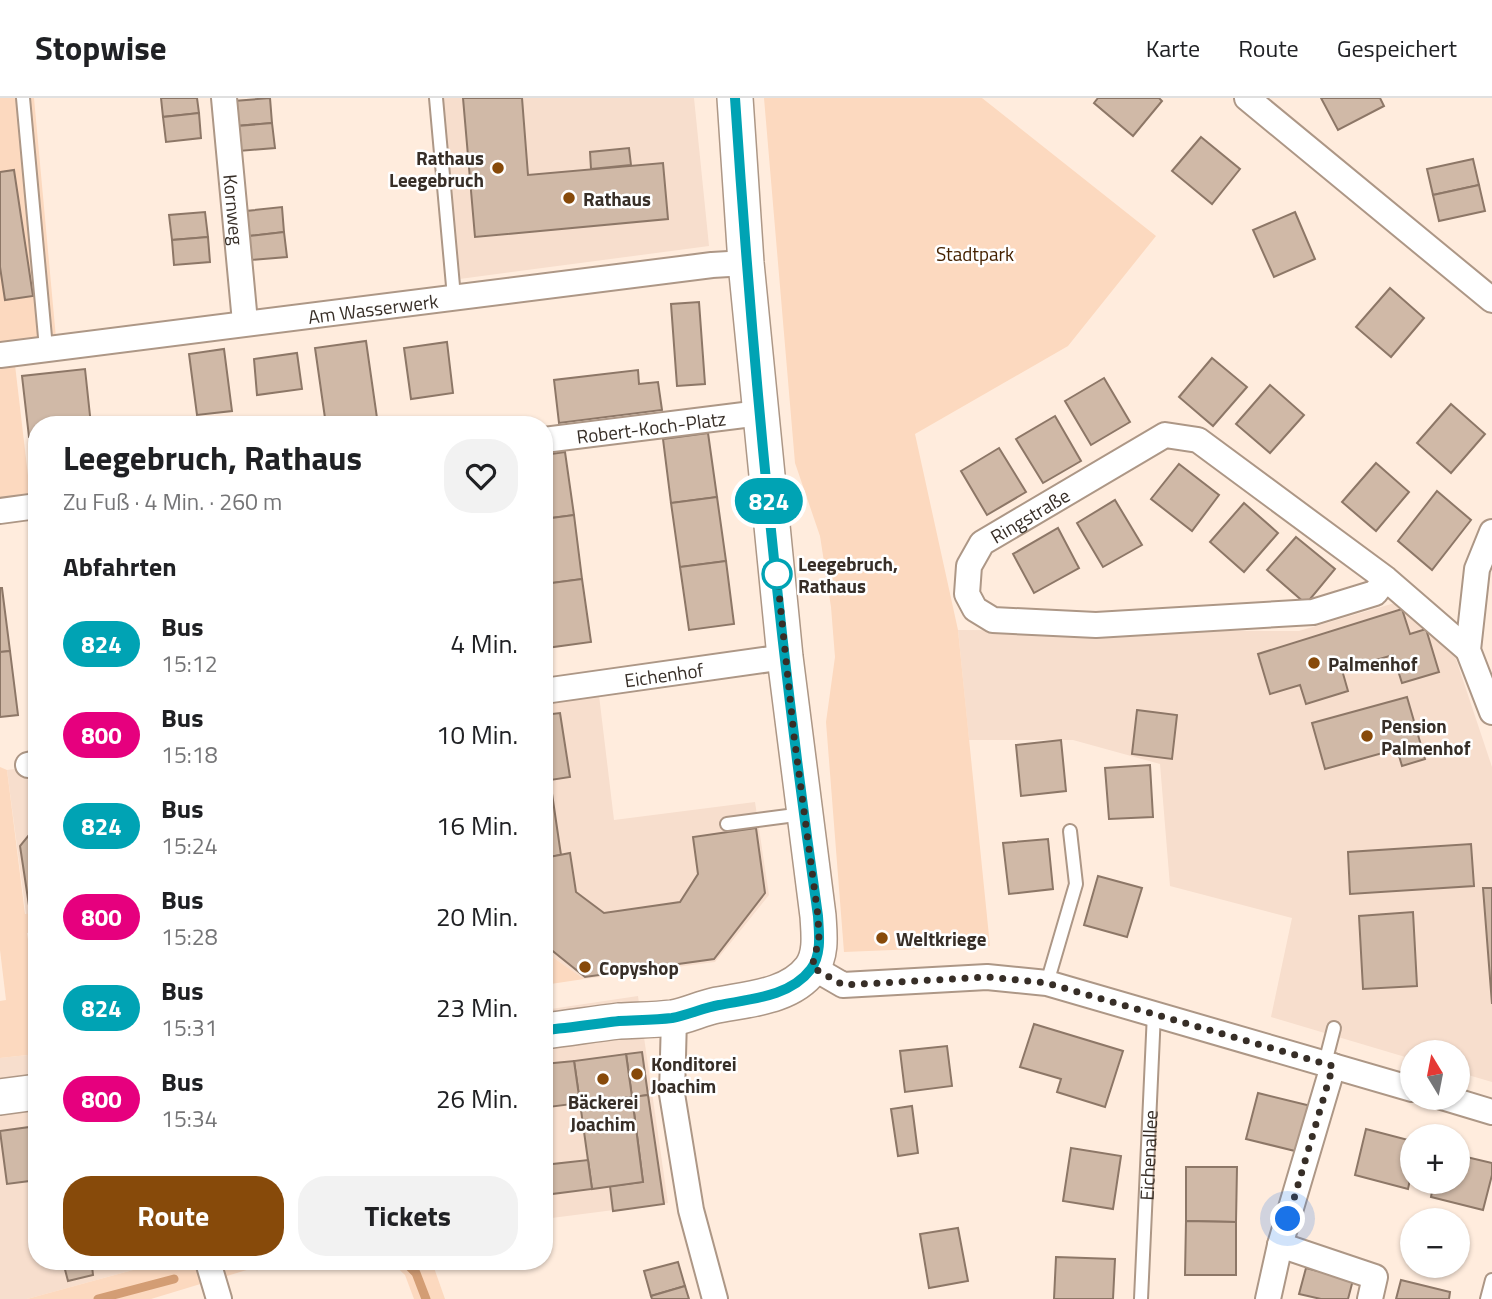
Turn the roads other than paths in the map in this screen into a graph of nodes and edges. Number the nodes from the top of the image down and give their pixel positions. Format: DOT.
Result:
graph roads {
  1 [pos="23,98"];
  2 [pos="224,98"];
  3 [pos="436,98"];
  4 [pos="735,98"];
  5 [pos="1247,98"];
  6 [pos="746,263"];
  7 [pos="454,297"];
  8 [pos="1492,300"];
  9 [pos="245,323"];
  10 [pos="46,348"];
  11 [pos="0,355"];
  12 [pos="760,413"];
  13 [pos="553,439"];
  14 [pos="28,507"];
  15 [pos="0,511"];
  16 [pos="1492,532"];
  17 [pos="1386,579"];
  18 [pos="1468,650"];
  19 [pos="785,657"];
  20 [pos="553,690"];
  21 [pos="1492,712"];
  22 [pos="803,814"];
  23 [pos="727,824"];
  24 [pos="1070,831"];
  25 [pos="812,967"];
  26 [pos="1047,983"];
  27 [pos="1154,1013"];
  28 [pos="674,1018"];
  29 [pos="1334,1028"];
  30 [pos="553,1030"];
  31 [pos="1329,1065"];
  32 [pos="1400,1086"];
  33 [pos="28,1093"];
  34 [pos="0,1097"];
  35 [pos="1470,1105"];
  36 [pos="1492,1112"];
  37 [pos="1280,1245"];
  38 [pos="210,1270"];
  39 [pos="1492,1280"];
  40 [pos="219,1299"];
  41 [pos="715,1299"];
  42 [pos="1141,1299"];
  43 [pos="1268,1299"];
  44 [pos="1370,1299"];
  45 [pos="1487,1299"];
  1 -- 10 [label="lane"];
  2 -- 9 [label="street, Kornweg"];
  3 -- 7 [label="lane"];
  4 -- 6 [label="street"];
  5 -- 8 [label="street"];
  6 -- 7 [label="street, Am Wasserwerk"];
  6 -- 12 [label="street"];
  7 -- 9 [label="street, Am Wasserwerk"];
  9 -- 10 [label="street, Am Wasserwerk"];
  10 -- 11 [label="street, Am Wasserwerk"];
  12 -- 13 [label="street, Robert-Koch-Platz"];
  12 -- 19 [label="street"];
  14 -- 15 [label="street"];
  16 -- 18 [label="street, Ringstraße"];
  17 -- 17 [label="street, Ringstraße"];
  17 -- 18 [label="street, Ringstraße"];
  18 -- 21 [label="street, Ringstraße"];
  19 -- 20 [label="street, Eichenhof"];
  19 -- 22 [label="street"];
  22 -- 23 [label="lane"];
  22 -- 25 [label="street"];
  24 -- 26 [label="lane"];
  25 -- 26 [label="street"];
  25 -- 28 [label="street"];
  26 -- 27 [label="street"];
  27 -- 31 [label="street"];
  27 -- 42 [label="lane, Eichenallee"];
  28 -- 30 [label="street"];
  28 -- 41 [label="street"];
  29 -- 31 [label="lane"];
  31 -- 32 [label="street"];
  31 -- 37 [label="street"];
  33 -- 34 [label="street"];
  35 -- 36 [label="street"];
  37 -- 43 [label="street"];
  37 -- 44 [label="street"];
  38 -- 40 [label="street"];
  39 -- 45 [label="lane"];
}
